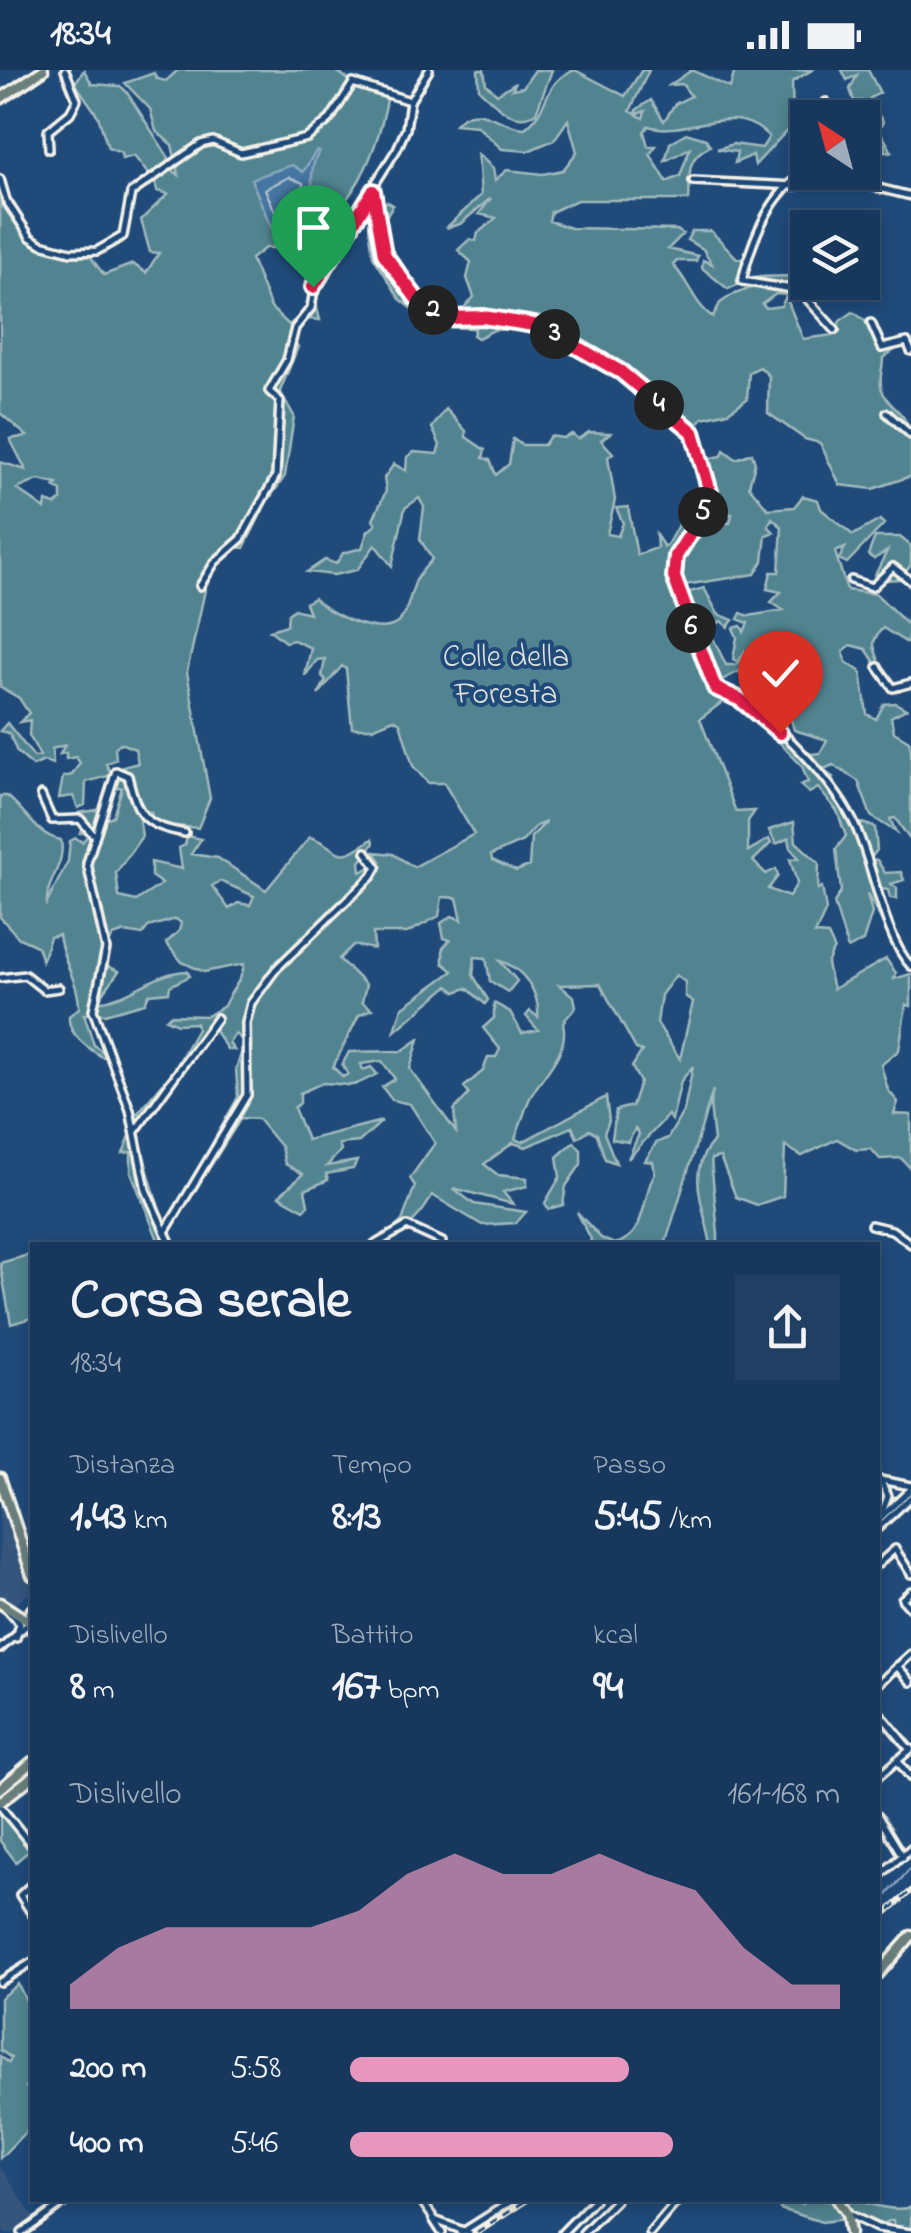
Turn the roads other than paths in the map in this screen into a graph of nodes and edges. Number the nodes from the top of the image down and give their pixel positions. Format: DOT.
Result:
graph roads {
  1 [pos="43,70"];
  2 [pos="65,70"];
  3 [pos="428,70"];
  4 [pos="0,100"];
  5 [pos="410,101"];
  6 [pos="49,148"];
  7 [pos="0,179"];
  8 [pos="692,182"];
  9 [pos="790,182"];
  10 [pos="784,186"];
  11 [pos="373,191"];
  12 [pos="911,196"];
  13 [pos="871,323"];
  14 [pos="835,330"];
  15 [pos="911,351"];
  16 [pos="887,413"];
  17 [pos="911,435"];
  18 [pos="850,580"];
  19 [pos="911,581"];
  20 [pos="200,586"];
  21 [pos="878,668"];
  22 [pos="911,683"];
  23 [pos="41,795"];
  24 [pos="185,833"];
  25 [pos="92,836"];
  26 [pos="366,852"];
  27 [pos="911,966"];
  28 [pos="0,978"];
  29 [pos="59,988"];
  30 [pos="218,1018"];
  31 [pos="135,1132"];
  32 [pos="871,1226"];
  33 [pos="165,1232"];
  34 [pos="170,1242"];
  35 [pos="379,1242"];
  36 [pos="442,1242"];
  37 [pos="911,1244"];
  38 [pos="0,1478"];
  39 [pos="880,1479"];
  40 [pos="880,1484"];
  41 [pos="911,1487"];
  42 [pos="911,1498"];
  43 [pos="880,1516"];
  44 [pos="880,1518"];
  45 [pos="880,1526"];
  46 [pos="880,1562"];
  47 [pos="30,1569"];
  48 [pos="911,1574"];
  49 [pos="911,1591"];
  50 [pos="2,1604"];
  51 [pos="911,1609"];
  52 [pos="30,1621"];
  53 [pos="30,1623"];
  54 [pos="16,1638"];
  55 [pos="0,1649"];
  56 [pos="911,1654"];
  57 [pos="898,1666"];
  58 [pos="880,1682"];
  59 [pos="911,1682"];
  60 [pos="880,1713"];
  61 [pos="910,1749"];
  62 [pos="897,1760"];
  63 [pos="30,1764"];
  64 [pos="880,1775"];
  65 [pos="911,1778"];
  66 [pos="30,1779"];
  67 [pos="0,1789"];
  68 [pos="1,1804"];
  69 [pos="880,1819"];
  70 [pos="30,1843"];
  71 [pos="911,1848"];
  72 [pos="903,1857"];
  73 [pos="880,1875"];
  74 [pos="30,1886"];
  75 [pos="30,1911"];
  76 [pos="911,1936"];
  77 [pos="30,1963"];
  78 [pos="0,1972"];
  79 [pos="880,1972"];
  80 [pos="3,1981"];
  81 [pos="65,2202"];
  82 [pos="421,2202"];
  83 [pos="510,2202"];
  84 [pos="592,2202"];
  85 [pos="614,2202"];
  86 [pos="676,2202"];
  87 [pos="839,2202"];
  88 [pos="847,2214"];
  89 [pos="431,2216"];
  90 [pos="465,2232"];
  91 [pos="22,2233"];
  92 [pos="442,2233"];
  93 [pos="562,2233"];
  94 [pos="583,2233"];
  95 [pos="650,2233"];
  96 [pos="850,2233"];
  97 [pos="911,2233"];
  1 -- 4 [label="main road"];
  2 -- 6 [label="street"];
  3 -- 5 [label="street"];
  5 -- 7 [label="street"];
  5 -- 11 [label="street"];
  8 -- 10 [label="street"];
  9 -- 10 [label="street"];
  10 -- 12 [label="street"];
  10 -- 14 [label="street"];
  11 -- 20 [label="street"];
  11 -- 27 [label="street"];
  13 -- 15 [label="street"];
  16 -- 17 [label="street"];
  18 -- 19 [label="street"];
  21 -- 22 [label="street"];
  23 -- 25 [label="street"];
  24 -- 25 [label="street"];
  25 -- 31 [label="street"];
  26 -- 33 [label="street"];
  28 -- 29 [label="street"];
  30 -- 31 [label="street"];
  31 -- 33 [label="street"];
  32 -- 37 [label="street"];
  33 -- 34 [label="street"];
  35 -- 36 [label="street"];
  38 -- 47 [label="main road"];
  39 -- 41 [label="street"];
  40 -- 43 [label="street"];
  41 -- 44 [label="street"];
  42 -- 45 [label="street"];
  46 -- 48 [label="street"];
  49 -- 51 [label="street"];
  50 -- 52 [label="main road"];
  50 -- 54 [label="street"];
  53 -- 54 [label="street"];
  54 -- 55 [label="street"];
  56 -- 57 [label="street"];
  57 -- 58 [label="street"];
  57 -- 59 [label="street"];
  60 -- 61 [label="street"];
  61 -- 62 [label="street"];
  62 -- 64 [label="street"];
  62 -- 65 [label="street"];
  63 -- 67 [label="main road"];
  66 -- 68 [label="main road"];
  68 -- 70 [label="street"];
  69 -- 72 [label="street"];
  71 -- 72 [label="street"];
  72 -- 73 [label="street"];
  74 -- 75 [label="street"];
  76 -- 79 [label="main road"];
  77 -- 80 [label="street"];
  78 -- 80 [label="street"];
  81 -- 91 [label="street"];
  82 -- 89 [label="street"];
  83 -- 90 [label="street"];
  84 -- 93 [label="street"];
  85 -- 94 [label="street"];
  86 -- 95 [label="street"];
  87 -- 88 [label="main road"];
  88 -- 96 [label="main road"];
  88 -- 97 [label="street"];
  89 -- 90 [label="street"];
  89 -- 92 [label="street"];
}
